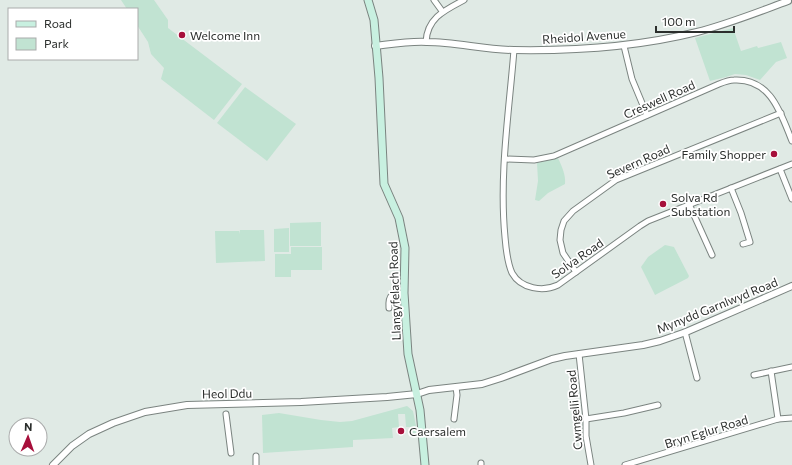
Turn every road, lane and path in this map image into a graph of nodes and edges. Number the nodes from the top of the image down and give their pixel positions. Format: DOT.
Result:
graph roads {
  1 [pos="368,0"];
  2 [pos="434,0"];
  3 [pos="464,0"];
  4 [pos="789,2"];
  5 [pos="442,11"];
  6 [pos="426,42"];
  7 [pos="376,46"];
  8 [pos="624,46"];
  9 [pos="514,50"];
  10 [pos="781,113"];
  11 [pos="647,115"];
  12 [pos="792,141"];
  13 [pos="504,159"];
  14 [pos="792,164"];
  15 [pos="780,169"];
  16 [pos="731,188"];
  17 [pos="792,199"];
  18 [pos="689,204"];
  19 [pos="743,244"];
  20 [pos="712,255"];
  21 [pos="576,272"];
  22 [pos="792,286"];
  23 [pos="404,293"];
  24 [pos="389,308"];
  25 [pos="685,332"];
  26 [pos="579,354"];
  27 [pos="792,367"];
  28 [pos="771,371"];
  29 [pos="754,375"];
  30 [pos="697,378"];
  31 [pos="456,387"];
  32 [pos="416,394"];
  33 [pos="658,405"];
  34 [pos="226,414"];
  35 [pos="792,418"];
  36 [pos="454,419"];
  37 [pos="586,419"];
  38 [pos="778,419"];
  39 [pos="231,453"];
  40 [pos="256,456"];
  41 [pos="54,465"];
  42 [pos="256,465"];
  43 [pos="425,465"];
  44 [pos="591,465"];
  45 [pos="625,465"];
  1 -- 7 [label="main road, Llangyfelach Road"];
  2 -- 5 [label="street"];
  3 -- 5 [label="street"];
  4 -- 8 [label="street, Rheidol Avenue"];
  5 -- 6 [label="street"];
  6 -- 7 [label="street, Rheidol Avenue"];
  6 -- 9 [label="street, Rheidol Avenue"];
  7 -- 23 [label="main road, Llangyfelach Road"];
  8 -- 9 [label="street, Rheidol Avenue"];
  8 -- 11 [label="street"];
  9 -- 13 [label="street, Solva Road"];
  10 -- 11 [label="street, Creswell Road"];
  10 -- 12 [label="street, Creswell Road"];
  10 -- 21 [label="street, Severn Road"];
  11 -- 13 [label="street, Creswell Road"];
  13 -- 21 [label="street, Solva Road"];
  14 -- 15 [label="street, Solva Road"];
  15 -- 16 [label="street, Solva Road"];
  15 -- 17 [label="street"];
  16 -- 18 [label="street, Solva Road"];
  16 -- 19 [label="street"];
  18 -- 20 [label="street"];
  18 -- 21 [label="street, Solva Road"];
  22 -- 25 [label="street, Mynydd Garnlwyd Road"];
  23 -- 24 [label="street"];
  23 -- 32 [label="main road, Llangyfelach Road"];
  25 -- 26 [label="street, Mynydd Garnlwyd Road"];
  25 -- 30 [label="street"];
  26 -- 31 [label="street, Mynydd Garnlwyd Road"];
  26 -- 37 [label="street, Cwmgelli Road"];
  27 -- 28 [label="street"];
  28 -- 29 [label="street"];
  28 -- 38 [label="street"];
  31 -- 32 [label="street, Mynydd Garnlwyd Road"];
  31 -- 36 [label="street"];
  32 -- 41 [label="street, Heol Ddu"];
  32 -- 43 [label="main road, Llangyfelach Road"];
  33 -- 37 [label="street"];
  34 -- 39 [label="street"];
  35 -- 38 [label="street, Bryn Eglur Road"];
  37 -- 44 [label="street, Cwmgelli Road"];
  38 -- 45 [label="street, Bryn Eglur Road"];
  40 -- 42 [label="street"];
}
